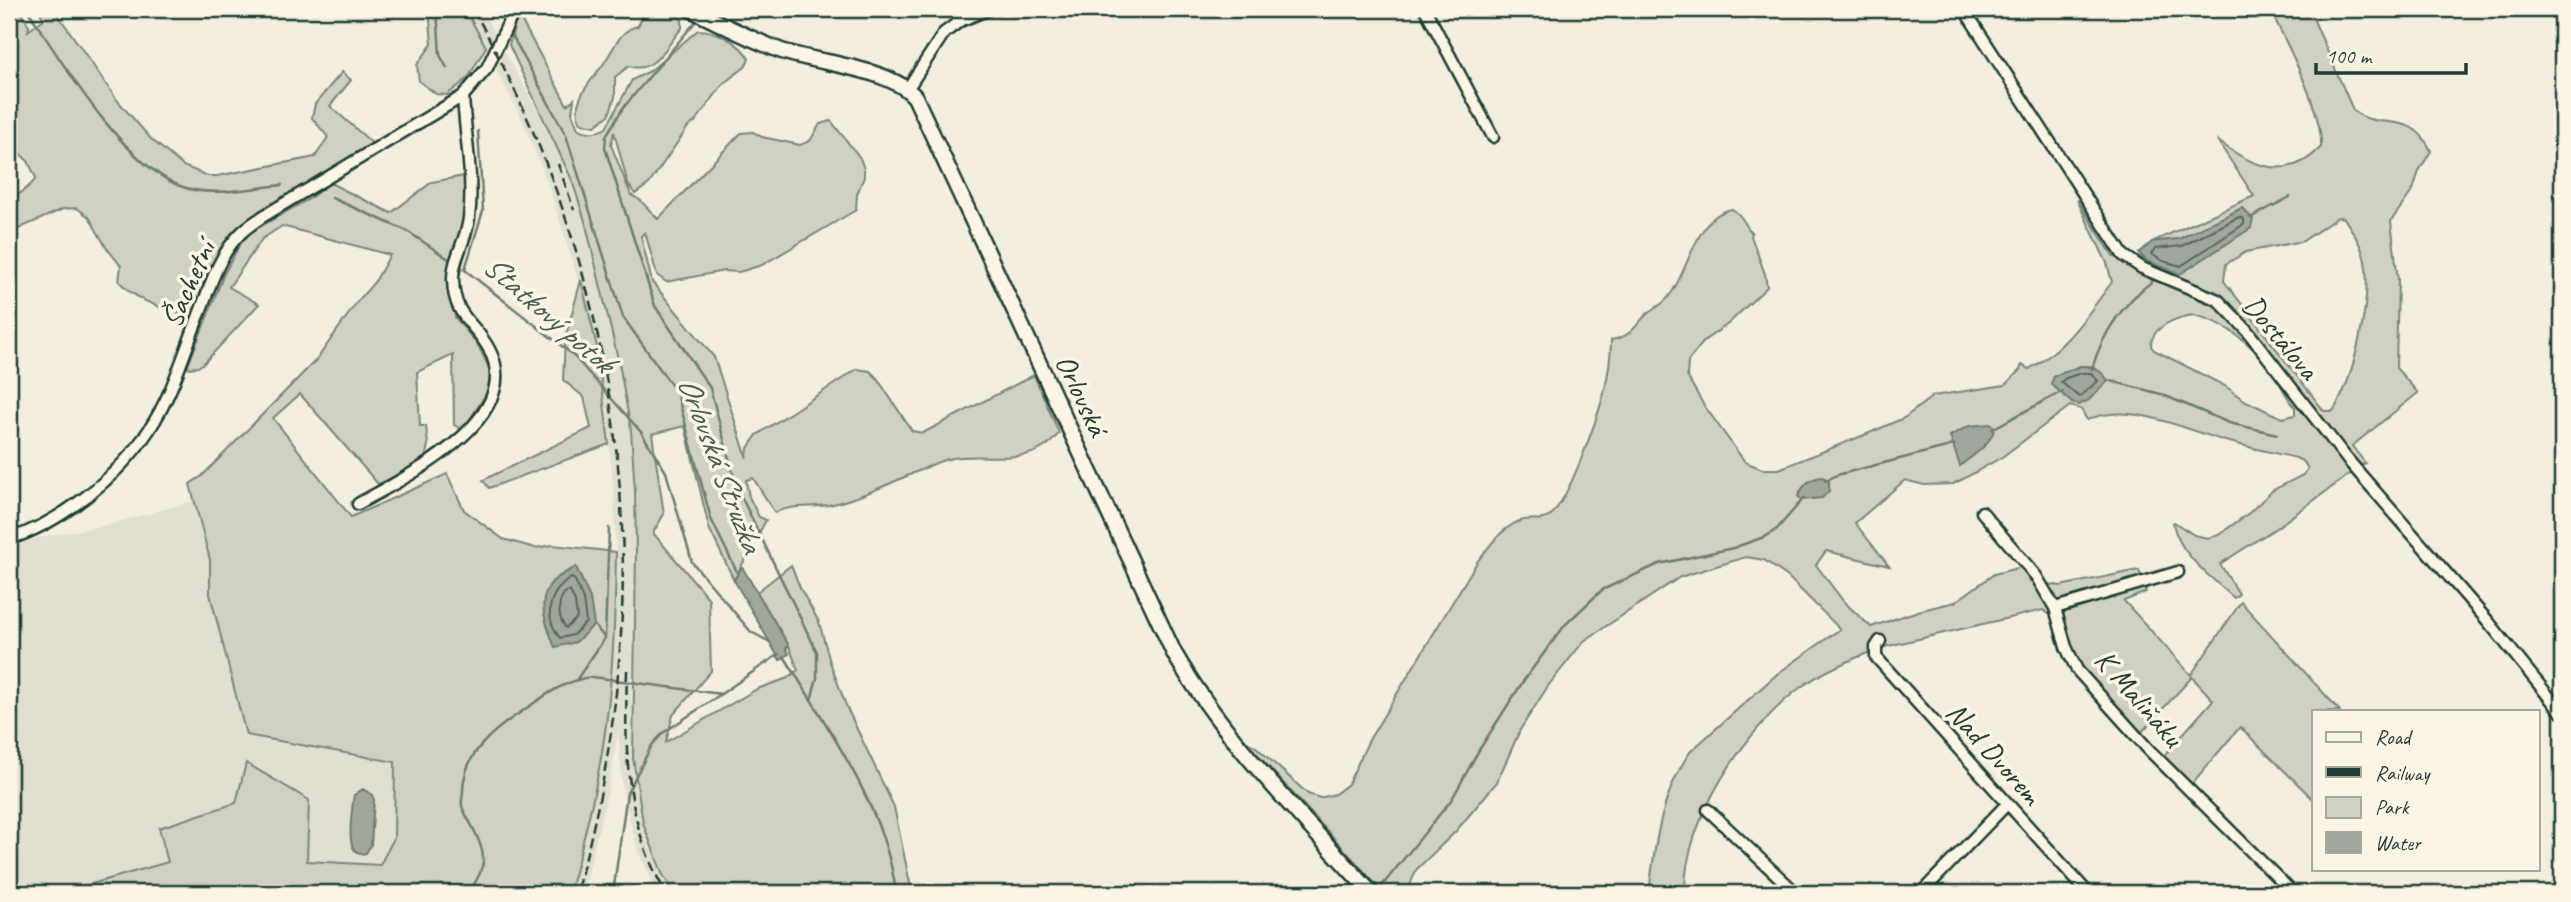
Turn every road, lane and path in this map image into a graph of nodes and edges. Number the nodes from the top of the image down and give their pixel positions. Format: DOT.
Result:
graph roads {
  1 [pos="989,9"];
  2 [pos="1425,9"];
  3 [pos="1964,9"];
  4 [pos="514,11"];
  5 [pos="697,12"];
  6 [pos="908,88"];
  7 [pos="463,96"];
  8 [pos="1493,137"];
  9 [pos="358,504"];
  10 [pos="1982,512"];
  11 [pos="9,539"];
  12 [pos="2178,572"];
  13 [pos="2055,608"];
  14 [pos="1880,641"];
  15 [pos="2562,713"];
  16 [pos="2007,804"];
  17 [pos="1708,810"];
  18 [pos="1370,892"];
  19 [pos="1796,893"];
  20 [pos="1921,893"];
  21 [pos="2088,893"];
  22 [pos="2293,893"];
  1 -- 6 [label="street"];
  2 -- 8 [label="street"];
  3 -- 15 [label="street, Dostálova"];
  4 -- 7 [label="street, Šachetní"];
  5 -- 6 [label="main road"];
  6 -- 18 [label="main road, Orlovská"];
  7 -- 9 [label="street"];
  7 -- 11 [label="street, Šachetní"];
  10 -- 13 [label="street, K Maliňáku"];
  12 -- 13 [label="street"];
  13 -- 22 [label="street, K Maliňáku"];
  14 -- 16 [label="street, Nad Dvorem"];
  16 -- 20 [label="street"];
  16 -- 21 [label="street, Nad Dvorem"];
  17 -- 19 [label="street"];
}
